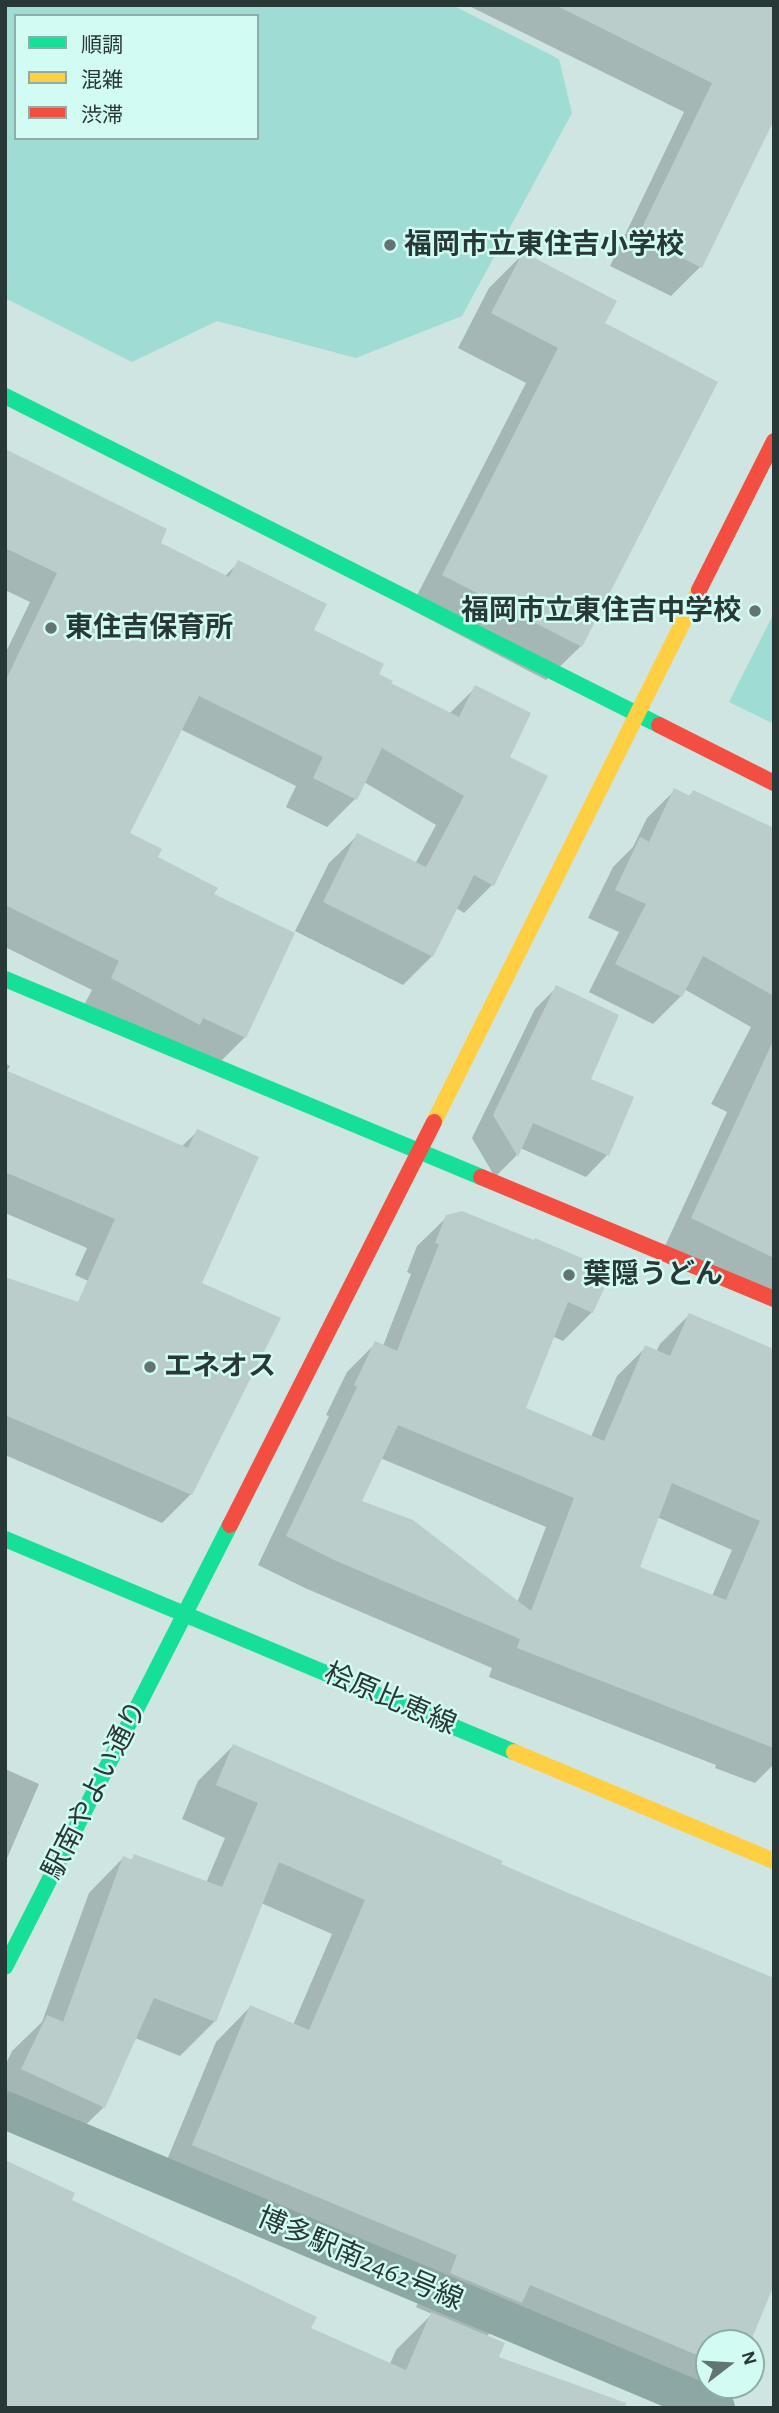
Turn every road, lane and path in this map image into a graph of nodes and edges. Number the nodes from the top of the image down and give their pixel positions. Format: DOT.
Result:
graph roads {
  1 [pos="5,396"];
  2 [pos="774,441"];
  3 [pos="638,714"];
  4 [pos="774,783"];
  5 [pos="5,979"];
  6 [pos="419,1151"];
  7 [pos="774,1299"];
  8 [pos="5,1539"];
  9 [pos="185,1614"];
  10 [pos="774,1861"];
  11 [pos="5,1967"];
  12 [pos="5,2110"];
  13 [pos="716,2408"];
  1 -- 3 [label="street"];
  2 -- 3 [label="street, 駅南やよい通り"];
  3 -- 4 [label="street"];
  3 -- 6 [label="street, 駅南やよい通り"];
  5 -- 6 [label="street"];
  6 -- 7 [label="street"];
  6 -- 9 [label="street, 駅南やよい通り"];
  8 -- 9 [label="street, 桧原比恵線"];
  9 -- 10 [label="street, 桧原比恵線"];
  9 -- 11 [label="street, 駅南やよい通り"];
  12 -- 13 [label="street, 博多駅南2462号線"];
}
